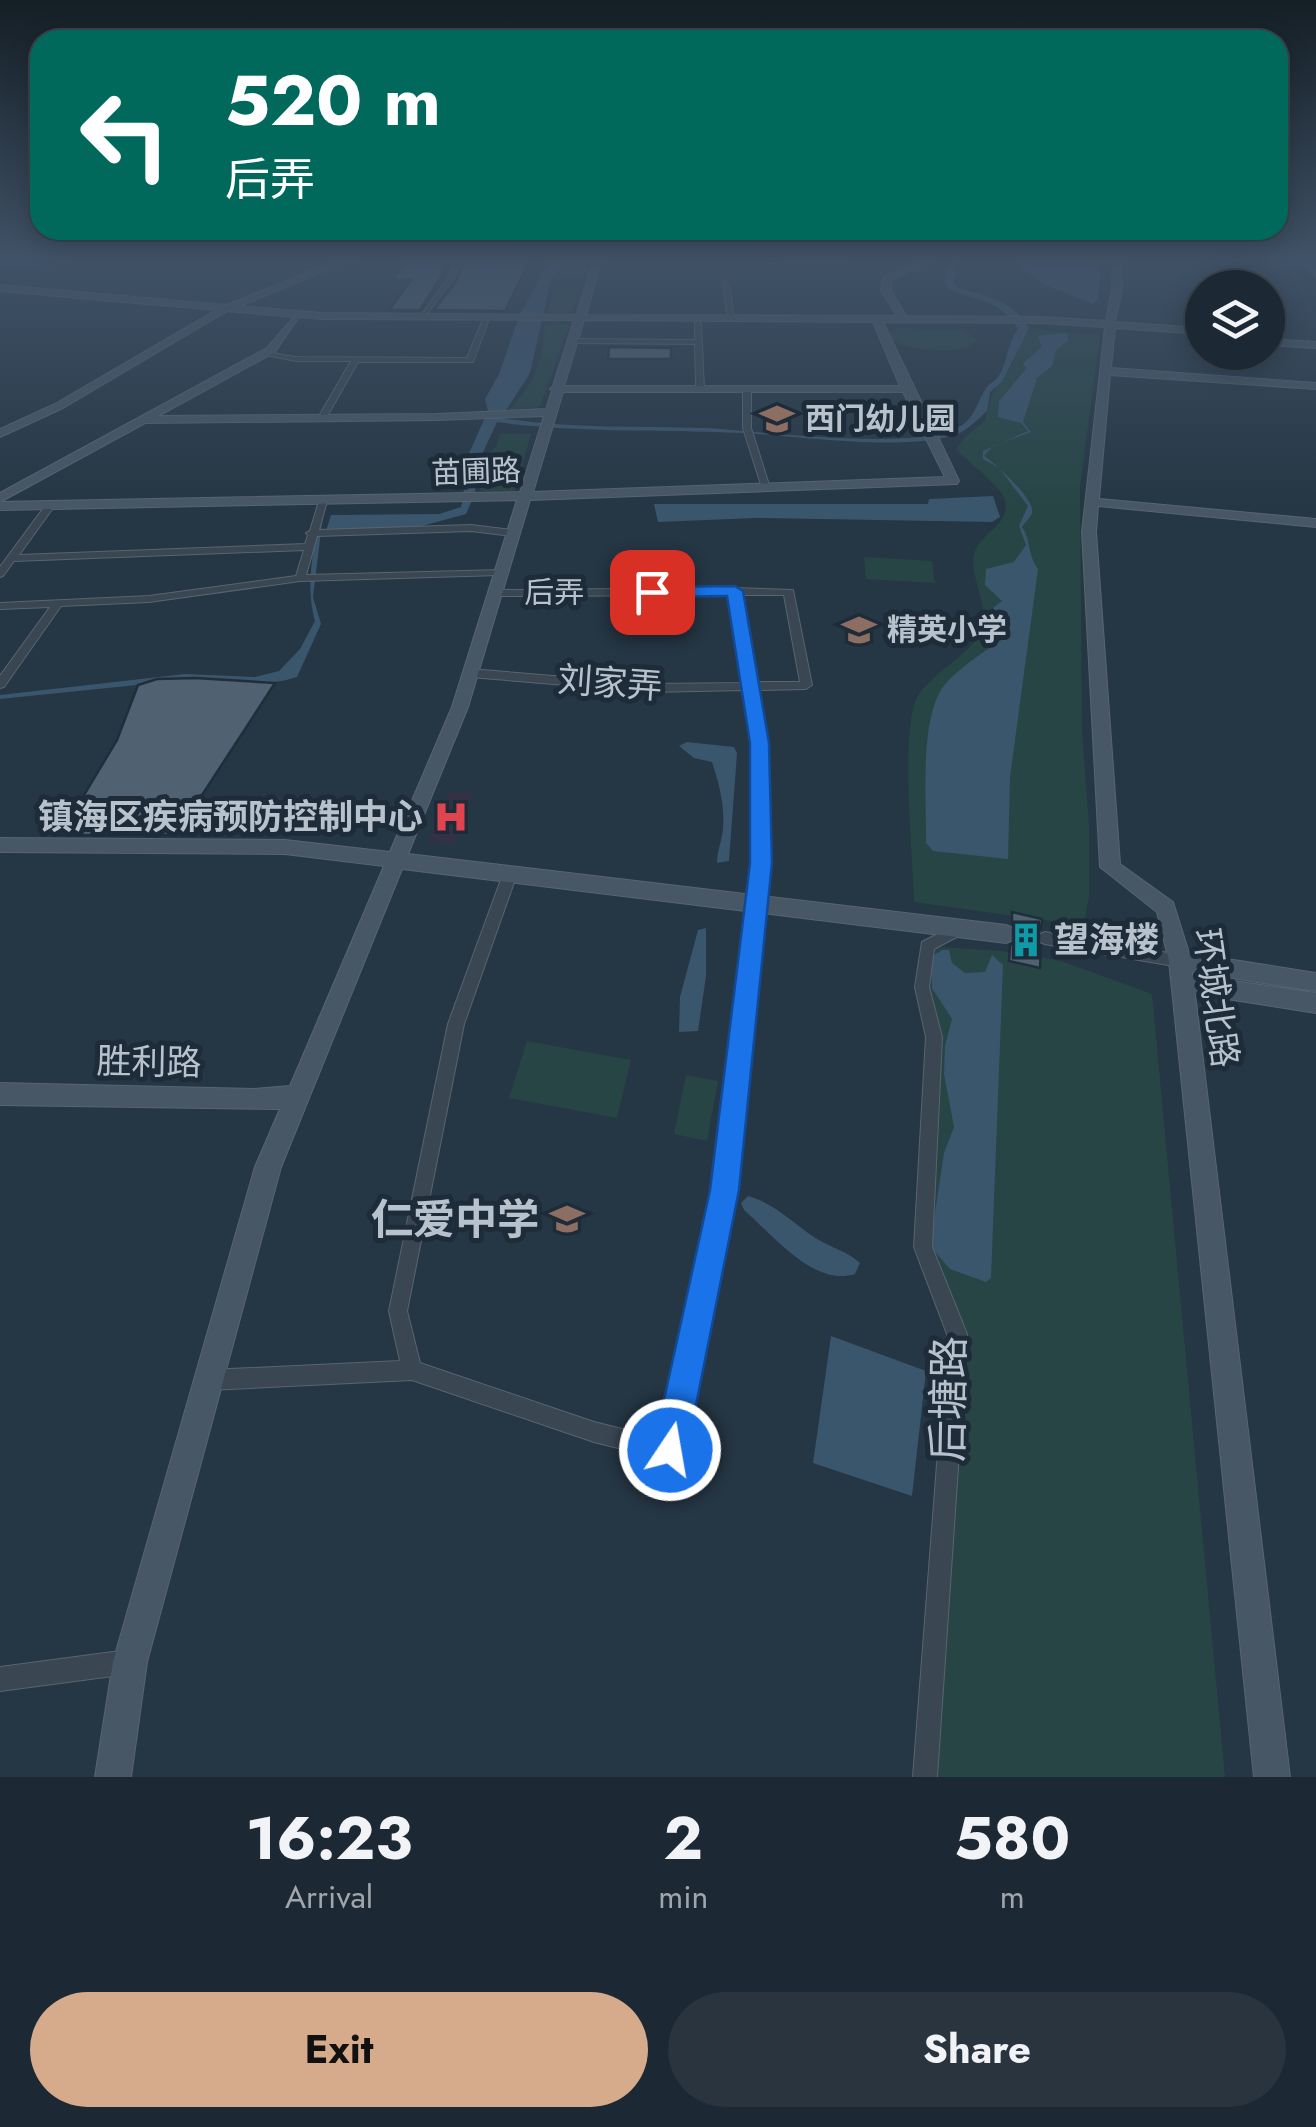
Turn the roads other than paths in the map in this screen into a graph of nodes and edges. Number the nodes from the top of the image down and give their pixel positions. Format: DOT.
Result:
graph roads {
  1 [pos="178,339"];
  2 [pos="278,339"];
  3 [pos="479,339"];
  4 [pos="570,339"];
  5 [pos="611,339"];
  6 [pos="621,339"];
  7 [pos="699,339"];
  8 [pos="885,339"];
  9 [pos="1109,339"];
  10 [pos="1285,339"];
  11 [pos="621,342"];
  12 [pos="699,342"];
  13 [pos="1316,342"];
  14 [pos="265,354"];
  15 [pos="355,360"];
  16 [pos="1105,370"];
  17 [pos="1316,386"];
  18 [pos="700,389"];
  19 [pos="747,389"];
  20 [pos="909,389"];
  21 [pos="552,400"];
  22 [pos="322,418"];
  23 [pos="141,420"];
  24 [pos="0,433"];
  25 [pos="766,488"];
  26 [pos="524,496"];
  27 [pos="0,498"];
  28 [pos="323,501"];
  29 [pos="1092,502"];
  30 [pos="0,506"];
  31 [pos="48,508"];
  32 [pos="1316,523"];
  33 [pos="311,533"];
  34 [pos="512,533"];
  35 [pos="308,546"];
  36 [pos="12,558"];
  37 [pos="0,574"];
  38 [pos="300,578"];
  39 [pos="497,582"];
  40 [pos="735,591"];
  41 [pos="58,603"];
  42 [pos="0,606"];
  43 [pos="470,673"];
  44 [pos="0,684"];
  45 [pos="750,687"];
  46 [pos="0,846"];
  47 [pos="396,860"];
  48 [pos="510,874"];
  49 [pos="758,904"];
  50 [pos="961,928"];
  51 [pos="1006,934"];
  52 [pos="1045,938"];
  53 [pos="1181,972"];
  54 [pos="1316,982"];
  55 [pos="1316,1003"];
  56 [pos="0,1094"];
  57 [pos="296,1097"];
  58 [pos="412,1370"];
  59 [pos="208,1380"];
  60 [pos="130,1662"];
  61 [pos="0,1679"];
  62 [pos="113,1777"];
  63 [pos="925,1777"];
  64 [pos="1272,1777"];
  1 -- 24 [label="street"];
  2 -- 14 [label="street"];
  3 -- 15 [label="street"];
  4 -- 21 [label="street"];
  5 -- 11 [label="street"];
  6 -- 11 [label="street"];
  7 -- 12 [label="street"];
  8 -- 20 [label="street"];
  9 -- 16 [label="street, 环城北路"];
  10 -- 13 [label="street"];
  11 -- 12 [label="street"];
  12 -- 18 [label="street"];
  14 -- 15 [label="street"];
  14 -- 23 [label="street"];
  15 -- 22 [label="street"];
  16 -- 17 [label="street"];
  16 -- 29 [label="street, 环城北路"];
  18 -- 19 [label="street"];
  18 -- 21 [label="street"];
  19 -- 20 [label="street"];
  19 -- 25 [label="street"];
  20 -- 25 [label="street, 苗圃路"];
  21 -- 22 [label="street"];
  21 -- 26 [label="street"];
  22 -- 23 [label="street"];
  23 -- 27 [label="street"];
  25 -- 26 [label="street, 苗圃路"];
  26 -- 28 [label="street, 苗圃路"];
  26 -- 34 [label="street"];
  28 -- 31 [label="street, 苗圃路"];
  28 -- 33 [label="street"];
  29 -- 32 [label="street"];
  29 -- 53 [label="street, 环城北路"];
  30 -- 31 [label="street, 苗圃路"];
  31 -- 36 [label="street"];
  33 -- 34 [label="street"];
  33 -- 35 [label="street"];
  34 -- 39 [label="street"];
  35 -- 36 [label="street"];
  35 -- 38 [label="street"];
  36 -- 37 [label="street"];
  38 -- 39 [label="street, 后弄"];
  38 -- 41 [label="street, 后弄"];
  39 -- 40 [label="street, 后弄"];
  39 -- 43 [label="street"];
  40 -- 45 [label="street"];
  40 -- 45 [label="street, 后弄"];
  41 -- 42 [label="street, 后弄"];
  41 -- 44 [label="street"];
  43 -- 45 [label="street, 刘家弄"];
  43 -- 47 [label="street"];
  45 -- 49 [label="street"];
  46 -- 47 [label="street"];
  47 -- 48 [label="street"];
  47 -- 57 [label="street"];
  48 -- 49 [label="street"];
  48 -- 58 [label="street"];
  49 -- 50 [label="street"];
  49 -- 58 [label="street"];
  50 -- 51 [label="street"];
  50 -- 63 [label="street, 后塘路"];
  52 -- 53 [label="street"];
  53 -- 54 [label="street"];
  53 -- 55 [label="street"];
  53 -- 64 [label="street, 环城北路"];
  56 -- 57 [label="street, 胜利路"];
  57 -- 59 [label="street"];
  58 -- 59 [label="street"];
  59 -- 60 [label="street"];
  60 -- 61 [label="street"];
  60 -- 62 [label="street"];
}
